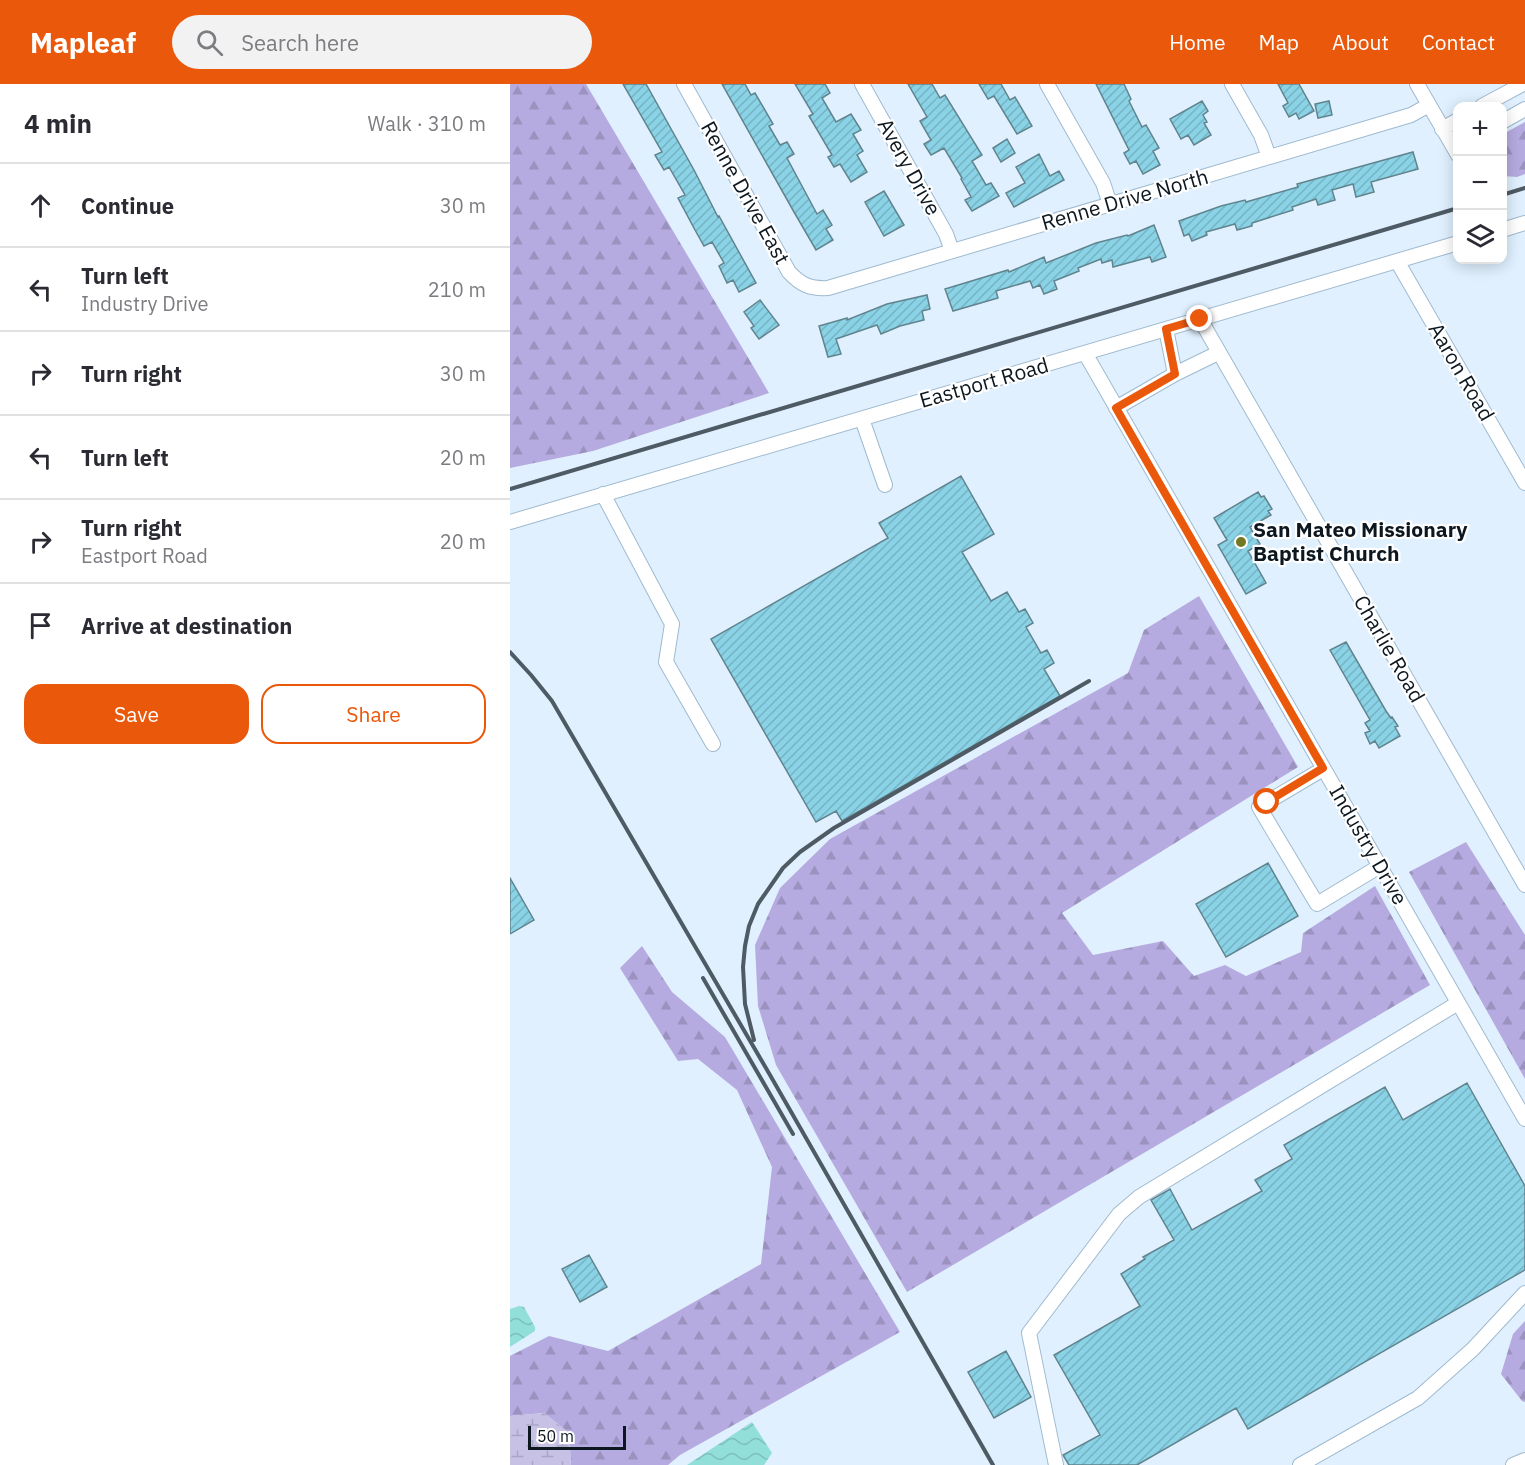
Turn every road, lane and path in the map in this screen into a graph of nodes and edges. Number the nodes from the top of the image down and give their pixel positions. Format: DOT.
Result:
graph roads {
  1 [pos="684,84"];
  2 [pos="862,84"];
  3 [pos="1047,84"];
  4 [pos="1232,84"];
  5 [pos="1417,84"];
  6 [pos="1523,84"];
  7 [pos="1489,102"];
  8 [pos="1429,105"];
  9 [pos="1525,109"];
  10 [pos="1507,120"];
  11 [pos="1453,123"];
  12 [pos="1442,129"];
  13 [pos="1453,144"];
  14 [pos="1269,157"];
  15 [pos="1110,204"];
  16 [pos="1525,223"];
  17 [pos="1507,229"];
  18 [pos="1453,244"];
  19 [pos="952,251"];
  20 [pos="1397,261"];
  21 [pos="818,288"];
  22 [pos="1200,319"];
  23 [pos="1166,329"];
  24 [pos="1085,353"];
  25 [pos="1218,353"];
  26 [pos="1175,374"];
  27 [pos="1116,408"];
  28 [pos="862,419"];
  29 [pos="1525,483"];
  30 [pos="885,485"];
  31 [pos="603,494"];
  32 [pos="510,522"];
  33 [pos="713,744"];
  34 [pos="1323,768"];
  35 [pos="1380,866"];
  36 [pos="1525,885"];
  37 [pos="1458,1003"];
  38 [pos="1525,1119"];
  39 [pos="1525,1293"];
  40 [pos="1525,1460"];
  41 [pos="1056,1465"];
  42 [pos="1300,1465"];
  43 [pos="1512,1465"];
  1 -- 21 [label="street, Renne Drive East"];
  2 -- 19 [label="street, Avery Drive"];
  3 -- 15 [label="street"];
  4 -- 14 [label="street"];
  5 -- 8 [label="street"];
  6 -- 7 [label="street"];
  8 -- 12 [label="street"];
  8 -- 14 [label="street, Renne Drive North"];
  9 -- 10 [label="street"];
  11 -- 12 [label="street"];
  12 -- 13 [label="street"];
  14 -- 15 [label="street, Renne Drive North"];
  15 -- 19 [label="street, Renne Drive North"];
  16 -- 17 [label="street"];
  18 -- 20 [label="street, Eastport Road"];
  19 -- 21 [label="street, Renne Drive North"];
  20 -- 22 [label="street, Eastport Road"];
  20 -- 29 [label="street, Aaron Road"];
  22 -- 23 [label="street, Eastport Road"];
  22 -- 25 [label="street, Charlie Road"];
  23 -- 24 [label="street, Eastport Road"];
  23 -- 26 [label="street"];
  24 -- 27 [label="street, Industry Drive"];
  24 -- 28 [label="street, Eastport Road"];
  25 -- 26 [label="street"];
  25 -- 36 [label="street, Charlie Road"];
  26 -- 27 [label="street"];
  27 -- 34 [label="street, Industry Drive"];
  28 -- 30 [label="street"];
  28 -- 31 [label="street, Eastport Road"];
  31 -- 32 [label="street, Eastport Road"];
  31 -- 33 [label="street"];
  34 -- 35 [label="street, Industry Drive"];
  34 -- 35 [label="street"];
  35 -- 37 [label="street, Industry Drive"];
  37 -- 38 [label="street, Industry Drive"];
  37 -- 41 [label="street"];
  39 -- 42 [label="street"];
  40 -- 43 [label="street"];
}
